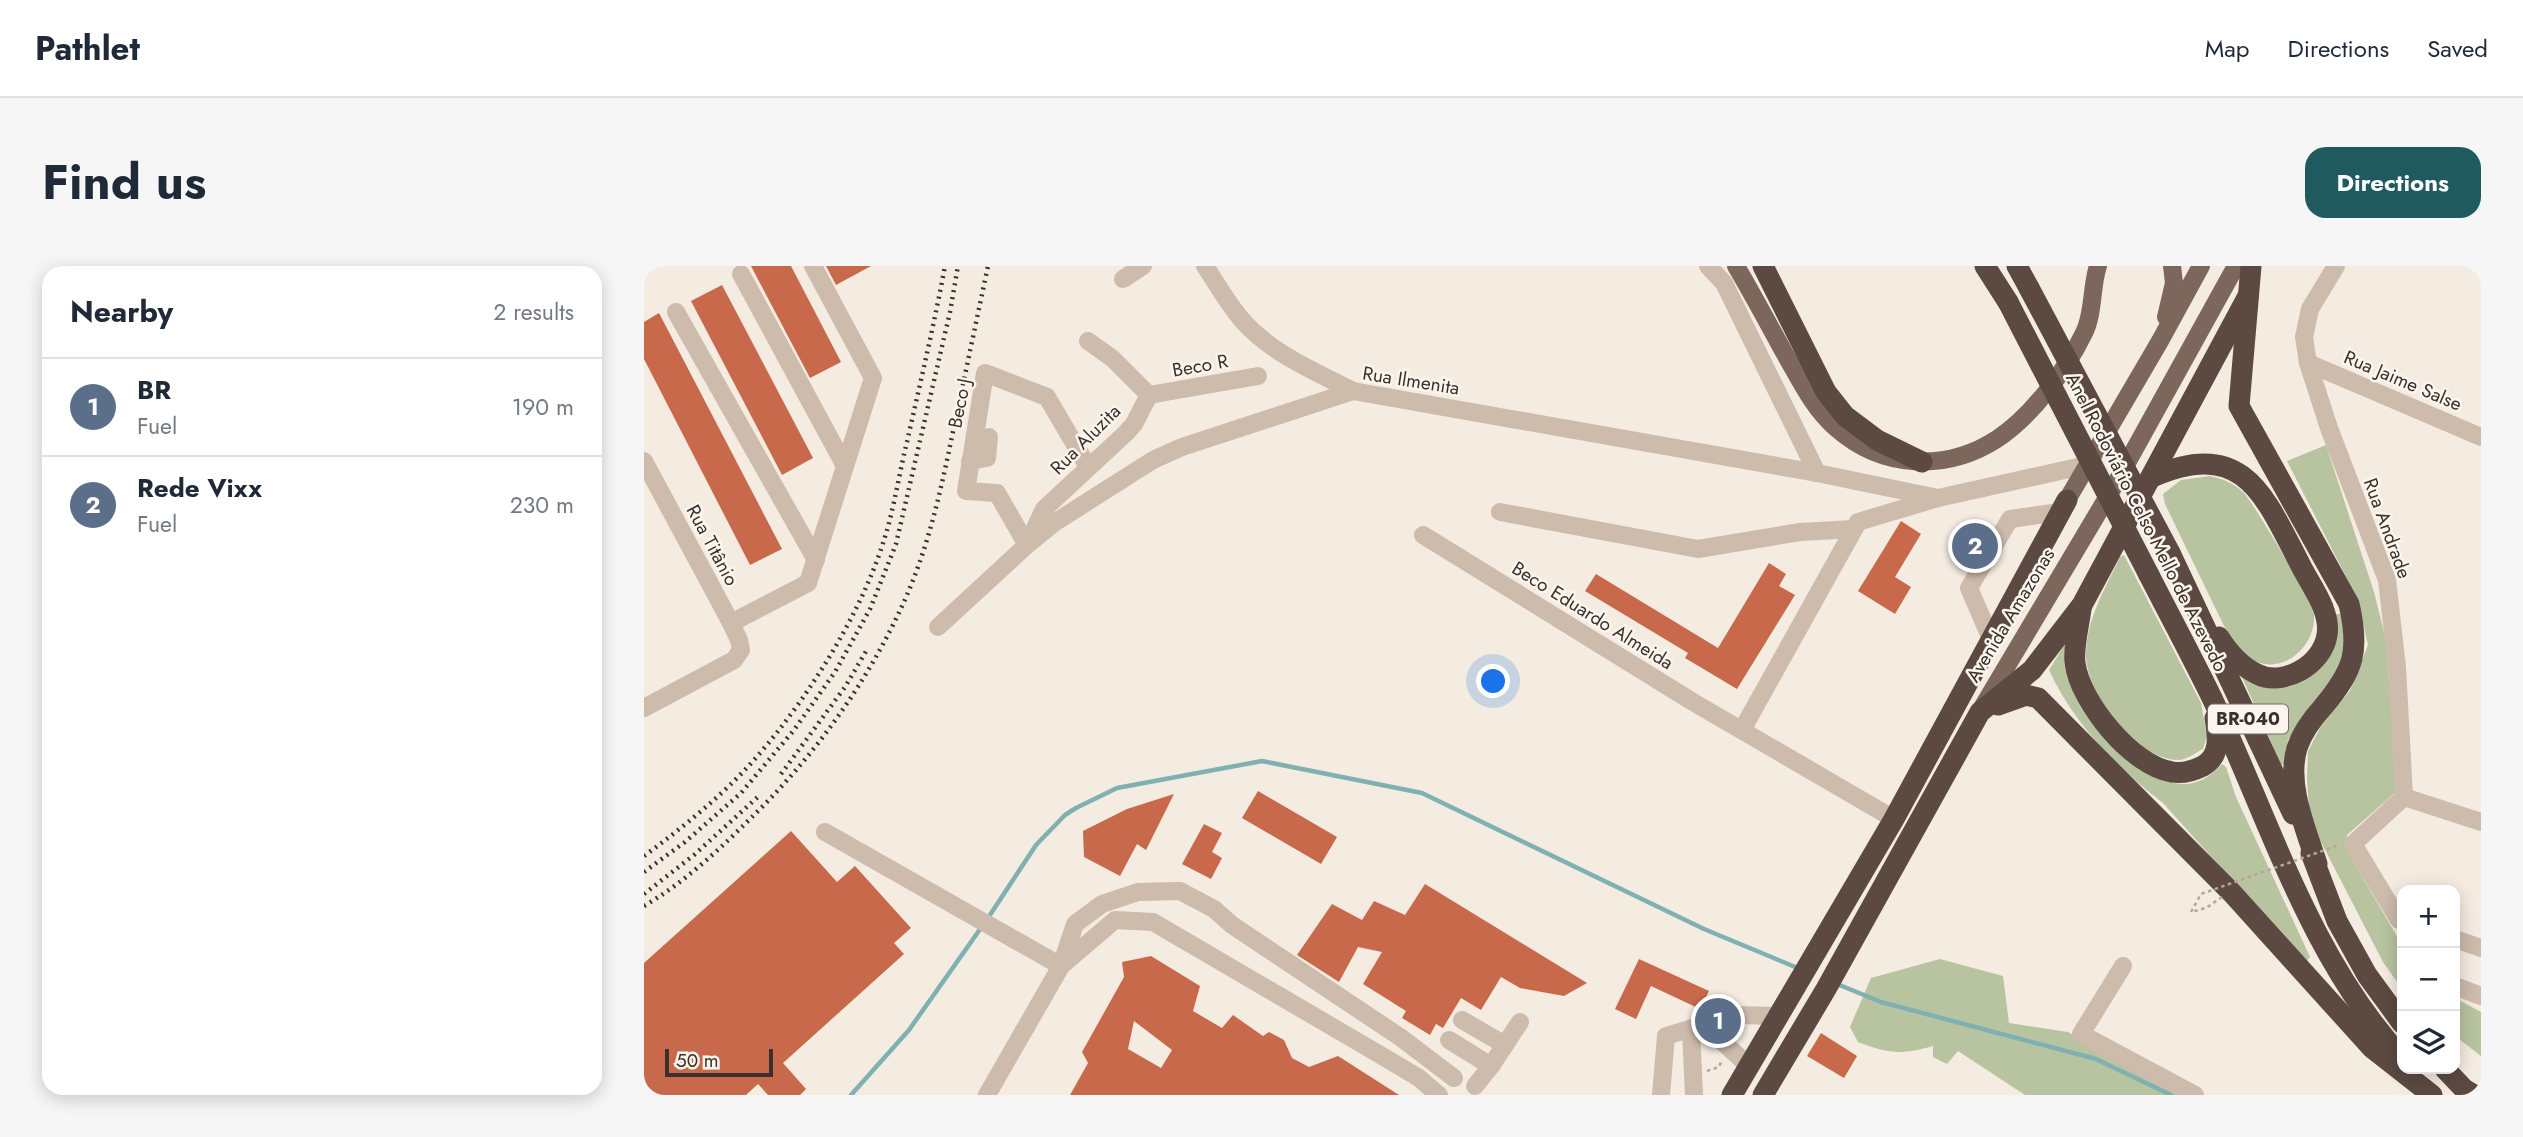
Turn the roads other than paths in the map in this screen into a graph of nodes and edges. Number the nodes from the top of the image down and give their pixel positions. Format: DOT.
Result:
graph roads {
  1 [pos="813,266"];
  2 [pos="1143,266"];
  3 [pos="1205,266"];
  4 [pos="1707,266"];
  5 [pos="1736,266"];
  6 [pos="1763,266"];
  7 [pos="1985,266"];
  8 [pos="2017,266"];
  9 [pos="2172,266"];
  10 [pos="2201,266"];
  11 [pos="2236,266"];
  12 [pos="2250,266"];
  13 [pos="2336,266"];
  14 [pos="2099,267"];
  15 [pos="741,274"];
  16 [pos="1123,279"];
  17 [pos="2248,296"];
  18 [pos="676,312"];
  19 [pos="1088,341"];
  20 [pos="2160,341"];
  21 [pos="2308,362"];
  22 [pos="1258,376"];
  23 [pos="1353,390"];
  24 [pos="1149,395"];
  25 [pos="2481,437"];
  26 [pos="989,438"];
  27 [pos="644,461"];
  28 [pos="970,461"];
  29 [pos="1922,462"];
  30 [pos="2087,465"];
  31 [pos="845,466"];
  32 [pos="1088,467"];
  33 [pos="1817,472"];
  34 [pos="2041,474"];
  35 [pos="2152,477"];
  36 [pos="1938,498"];
  37 [pos="2064,506"];
  38 [pos="1500,512"];
  39 [pos="1854,529"];
  40 [pos="1423,535"];
  41 [pos="1027,545"];
  42 [pos="816,560"];
  43 [pos="2179,573"];
  44 [pos="2082,605"];
  45 [pos="731,623"];
  46 [pos="938,627"];
  47 [pos="1991,639"];
  48 [pos="2212,699"];
  49 [pos="644,708"];
  50 [pos="1980,712"];
  51 [pos="1742,730"];
  52 [pos="2404,797"];
  53 [pos="1894,819"];
  54 [pos="2481,822"];
  55 [pos="825,832"];
  56 [pos="2316,864"];
  57 [pos="2397,916"];
  58 [pos="2460,941"];
  59 [pos="2481,948"];
  60 [pos="1061,966"];
  61 [pos="2123,966"];
  62 [pos="2460,988"];
  63 [pos="2481,996"];
  64 [pos="1778,1016"];
  65 [pos="2397,1016"];
  66 [pos="1462,1020"];
  67 [pos="1520,1022"];
  68 [pos="1697,1027"];
  69 [pos="1400,1037"];
  70 [pos="1449,1040"];
  71 [pos="1506,1045"];
  72 [pos="2397,1052"];
  73 [pos="1389,1060"];
  74 [pos="1491,1066"];
  75 [pos="1749,1066"];
  76 [pos="2416,1074"];
  77 [pos="2450,1074"];
  78 [pos="1454,1078"];
  79 [pos="1476,1090"];
  80 [pos="987,1095"];
  81 [pos="1440,1095"];
  82 [pos="1661,1095"];
  83 [pos="1694,1095"];
  84 [pos="1732,1095"];
  85 [pos="1763,1095"];
  86 [pos="2194,1095"];
  87 [pos="2434,1095"];
  88 [pos="2474,1095"];
  1 -- 31 [label="street"];
  2 -- 16 [label="street"];
  3 -- 23 [label="street"];
  4 -- 33 [label="street"];
  5 -- 29 [label="main road"];
  6 -- 29 [label="highway"];
  7 -- 48 [label="highway, Anel Rodoviário Celso Mello de Azevedo / BR-040, bridge"];
  8 -- 43 [label="highway, Anel Rodoviário Celso Mello de Azevedo / BR-040, bridge"];
  9 -- 20 [label="main road"];
  10 -- 20 [label="main road, Avenida Amazonas"];
  11 -- 50 [label="main road, Avenida Amazonas"];
  12 -- 17 [label="highway"];
  13 -- 21 [label="street, Rua Andrade"];
  14 -- 29 [label="main road"];
  15 -- 31 [label="street"];
  17 -- 35 [label="highway"];
  17 -- 56 [label="highway"];
  18 -- 42 [label="street"];
  19 -- 24 [label="street"];
  20 -- 30 [label="main road, Avenida Amazonas"];
  21 -- 25 [label="street, Rua Jaime Salse"];
  21 -- 52 [label="street, Rua Andrade"];
  22 -- 24 [label="street, Beco R"];
  23 -- 33 [label="street, Rua Ilmenita"];
  23 -- 41 [label="street, Rua Ilmenita"];
  24 -- 32 [label="street, Rua Aluzita"];
  26 -- 28 [label="street"];
  27 -- 45 [label="street, Rua Titânio"];
  28 -- 32 [label="street, Beco J"];
  28 -- 41 [label="street"];
  30 -- 34 [label="street"];
  30 -- 37 [label="main road, Avenida Amazonas"];
  31 -- 42 [label="street"];
  32 -- 41 [label="street, Rua Aluzita"];
  33 -- 36 [label="street, Rua Ilmenita"];
  34 -- 36 [label="street"];
  34 -- 37 [label="street"];
  35 -- 43 [label="highway"];
  35 -- 44 [label="highway"];
  36 -- 39 [label="street"];
  37 -- 47 [label="highway, Avenida Amazonas"];
  37 -- 47 [label="street"];
  38 -- 39 [label="street"];
  39 -- 51 [label="street"];
  40 -- 51 [label="street, Beco Eduardo Almeida"];
  41 -- 46 [label="street, Rua Ilmenita"];
  42 -- 45 [label="street"];
  43 -- 56 [label="highway, Anel Rodoviário Celso Mello de Azevedo / BR-040"];
  44 -- 48 [label="highway"];
  44 -- 50 [label="highway"];
  45 -- 49 [label="street, Rua Titânio"];
  47 -- 53 [label="highway, Avenida Amazonas"];
  48 -- 72 [label="highway, Anel Rodoviário Celso Mello de Azevedo / BR-040"];
  50 -- 85 [label="highway, Avenida Amazonas"];
  50 -- 87 [label="highway"];
  51 -- 53 [label="street, Beco Eduardo Almeida"];
  52 -- 54 [label="street"];
  52 -- 57 [label="street"];
  53 -- 64 [label="highway, Avenida Amazonas"];
  55 -- 60 [label="street"];
  56 -- 65 [label="highway, Anel Rodoviário Celso Mello de Azevedo / BR-040"];
  58 -- 59 [label="street"];
  60 -- 69 [label="street"];
  60 -- 73 [label="street"];
  60 -- 80 [label="street"];
  61 -- 86 [label="street"];
  62 -- 63 [label="street"];
  64 -- 68 [label="street"];
  64 -- 75 [label="highway, Avenida Amazonas"];
  66 -- 71 [label="street"];
  67 -- 71 [label="street"];
  68 -- 75 [label="street"];
  68 -- 82 [label="street"];
  68 -- 83 [label="street"];
  69 -- 73 [label="street"];
  69 -- 78 [label="street"];
  70 -- 74 [label="street"];
  71 -- 74 [label="street"];
  73 -- 81 [label="street"];
  74 -- 79 [label="street"];
  75 -- 84 [label="highway, Avenida Amazonas"];
  76 -- 87 [label="highway"];
  77 -- 88 [label="highway"];
  78 -- 79 [label="street"];
  78 -- 81 [label="street"];
}
